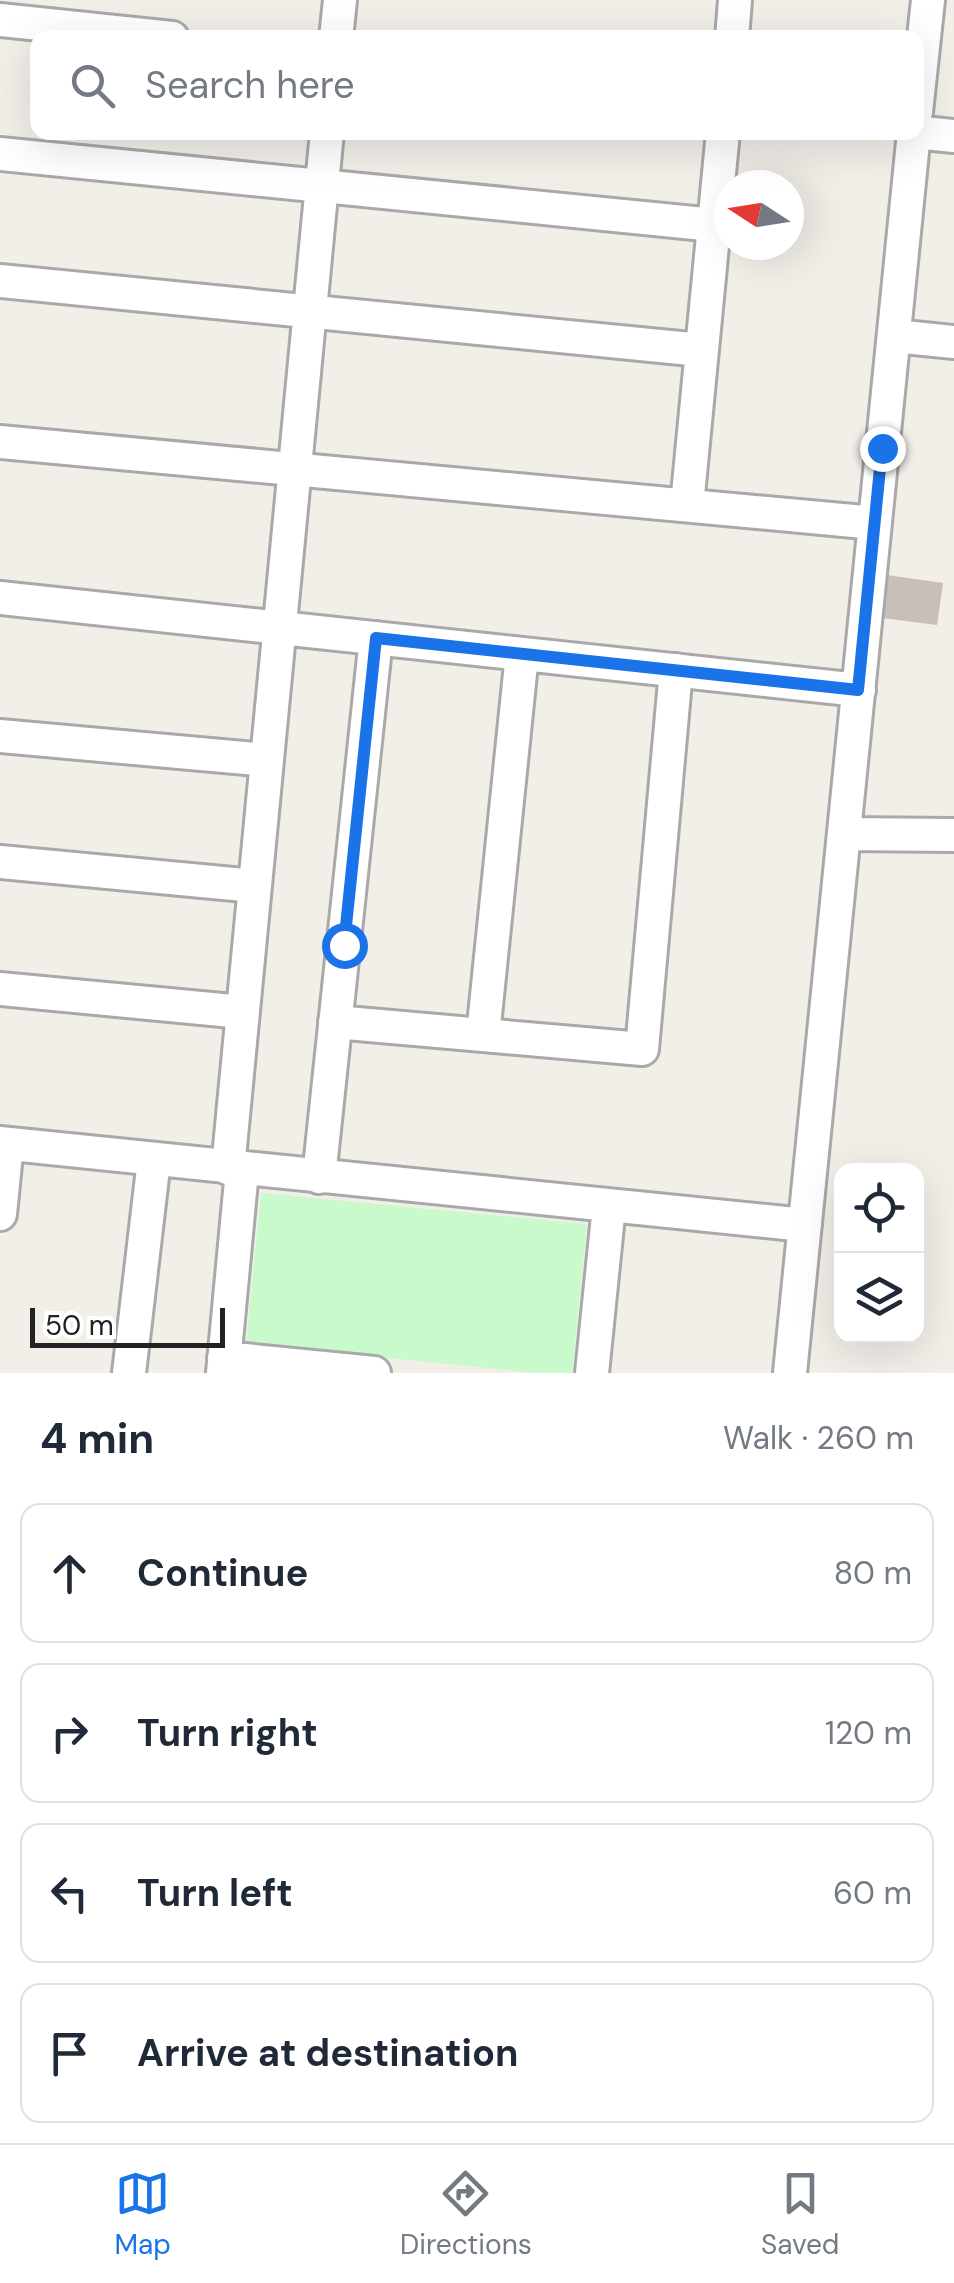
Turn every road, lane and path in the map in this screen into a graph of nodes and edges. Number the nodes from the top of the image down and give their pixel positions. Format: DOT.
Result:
graph roads {
  1 [pos="340,0"];
  2 [pos="736,0"];
  3 [pos="0,20"];
  4 [pos="936,21"];
  5 [pos="96,30"];
  6 [pos="337,30"];
  7 [pos="733,30"];
  8 [pos="924,76"];
  9 [pos="924,133"];
  10 [pos="954,136"];
  11 [pos="326,140"];
  12 [pos="721,140"];
  13 [pos="913,140"];
  14 [pos="0,154"];
  15 [pos="719,170"];
  16 [pos="322,186"];
  17 [pos="714,225"];
  18 [pos="0,282"];
  19 [pos="310,312"];
  20 [pos="894,336"];
  21 [pos="954,342"];
  22 [pos="702,350"];
  23 [pos="0,442"];
  24 [pos="294,468"];
  25 [pos="686,505"];
  26 [pos="875,523"];
  27 [pos="0,598"];
  28 [pos="280,628"];
  29 [pos="376,638"];
  30 [pos="522,654"];
  31 [pos="676,670"];
  32 [pos="858,690"];
  33 [pos="0,736"];
  34 [pos="266,760"];
  35 [pos="844,834"];
  36 [pos="954,835"];
  37 [pos="0,862"];
  38 [pos="255,886"];
  39 [pos="0,988"];
  40 [pos="243,1012"];
  41 [pos="336,1022"];
  42 [pos="484,1035"];
  43 [pos="4,1143"];
  44 [pos="154,1160"];
  45 [pos="235,1169"];
  46 [pos="319,1177"];
  47 [pos="609,1206"];
  48 [pos="0,1214"];
  49 [pos="805,1225"];
  50 [pos="224,1365"];
  51 [pos="130,1373"];
  52 [pos="374,1373"];
  53 [pos="592,1373"];
  54 [pos="790,1373"];
  1 -- 6 [label="street"];
  2 -- 7 [label="street"];
  3 -- 5 [label="street"];
  4 -- 8 [label="street"];
  9 -- 10 [label="street"];
  11 -- 16 [label="street"];
  12 -- 15 [label="street"];
  13 -- 20 [label="street"];
  14 -- 16 [label="street"];
  16 -- 17 [label="street"];
  16 -- 19 [label="street"];
  17 -- 22 [label="street"];
  18 -- 19 [label="street"];
  19 -- 22 [label="street"];
  19 -- 24 [label="street"];
  20 -- 21 [label="street"];
  20 -- 26 [label="street"];
  22 -- 25 [label="street"];
  23 -- 24 [label="street"];
  24 -- 25 [label="street"];
  24 -- 28 [label="street"];
  25 -- 26 [label="street"];
  26 -- 32 [label="street"];
  27 -- 28 [label="street"];
  28 -- 29 [label="street"];
  28 -- 34 [label="street"];
  29 -- 30 [label="street"];
  29 -- 41 [label="street"];
  30 -- 31 [label="street"];
  30 -- 42 [label="street"];
  31 -- 32 [label="street"];
  31 -- 42 [label="street"];
  32 -- 35 [label="street"];
  33 -- 34 [label="street"];
  34 -- 38 [label="street"];
  35 -- 36 [label="street"];
  35 -- 49 [label="street"];
  37 -- 38 [label="street"];
  38 -- 40 [label="street"];
  39 -- 40 [label="street"];
  40 -- 45 [label="street"];
  41 -- 42 [label="street"];
  41 -- 46 [label="street"];
  43 -- 44 [label="street"];
  43 -- 48 [label="street"];
  44 -- 45 [label="street"];
  44 -- 51 [label="street"];
  45 -- 46 [label="street"];
  45 -- 50 [label="street"];
  46 -- 47 [label="street"];
  47 -- 49 [label="street"];
  47 -- 53 [label="street"];
  49 -- 54 [label="street"];
  50 -- 52 [label="street"];
}
